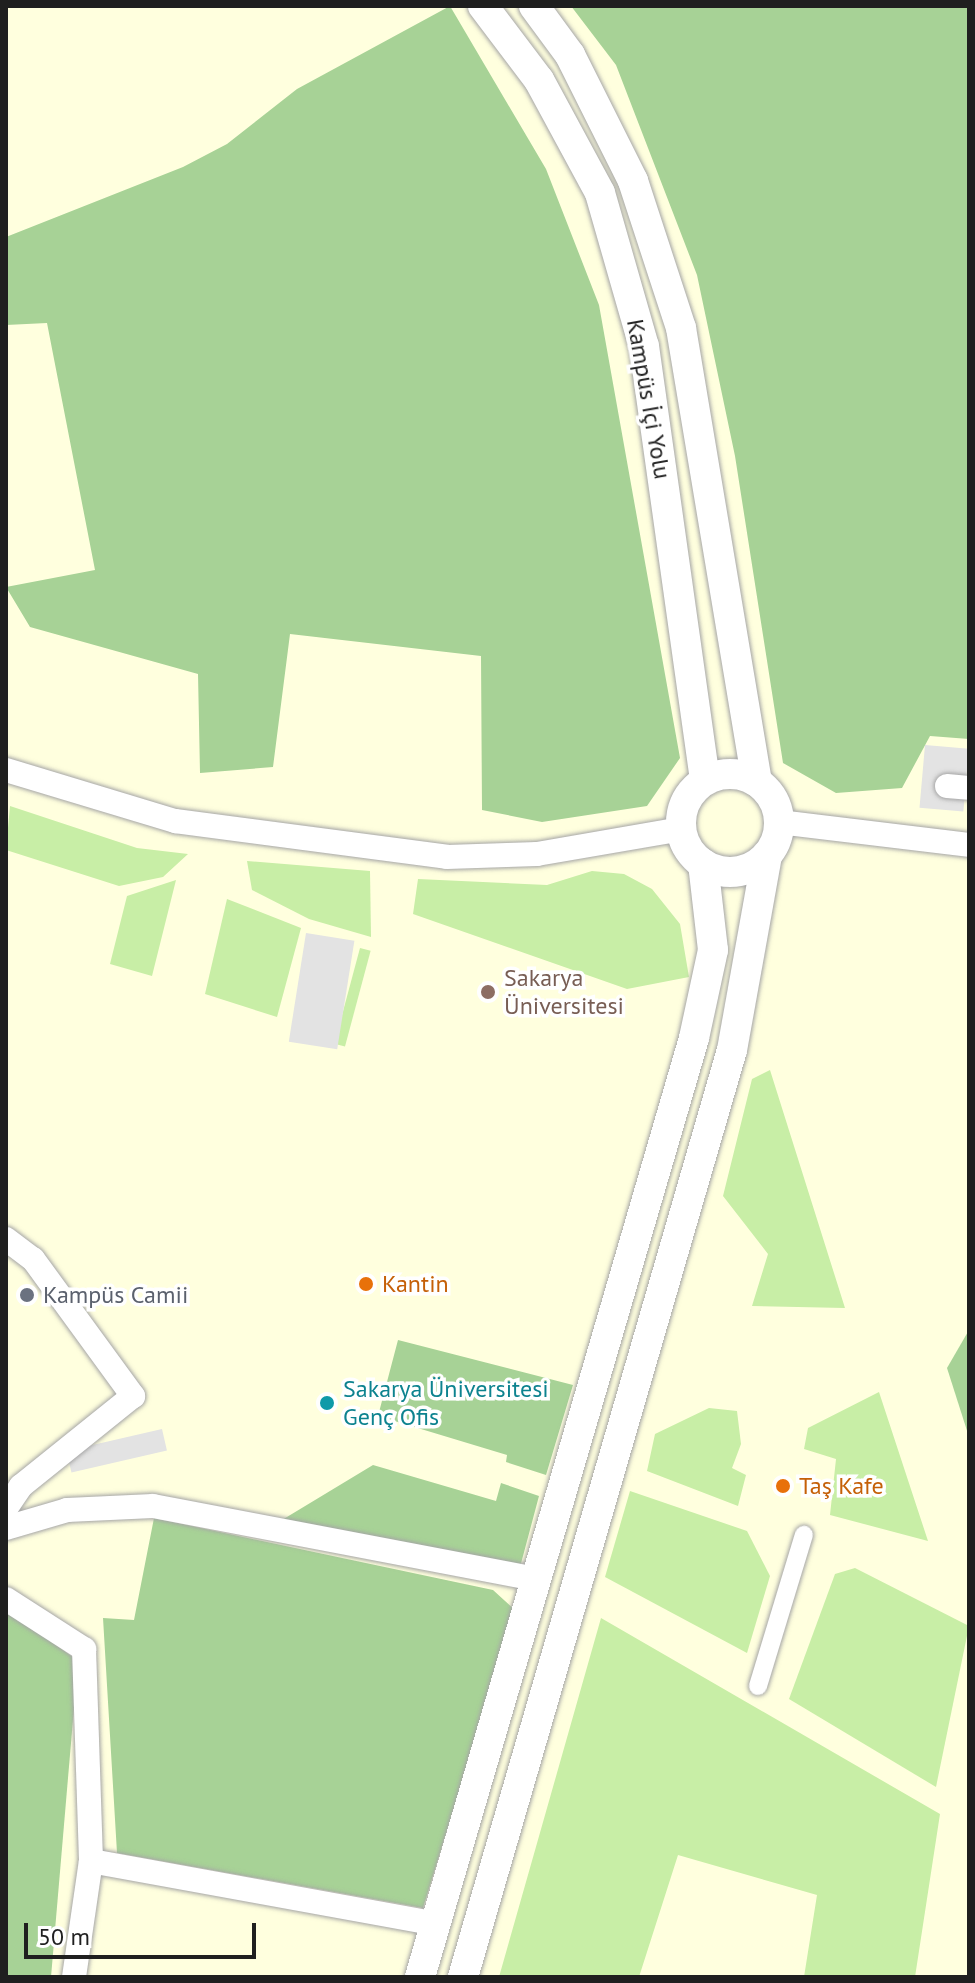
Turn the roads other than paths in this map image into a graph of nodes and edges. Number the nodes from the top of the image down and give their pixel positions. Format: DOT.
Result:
graph roads {
  1 [pos="483,6"];
  2 [pos="534,6"];
  3 [pos="6,770"];
  4 [pos="705,780"];
  5 [pos="757,782"];
  6 [pos="779,822"];
  7 [pos="681,829"];
  8 [pos="969,845"];
  9 [pos="767,855"];
  10 [pos="703,864"];
  11 [pos="6,1239"];
  12 [pos="6,1508"];
  13 [pos="6,1528"];
  14 [pos="804,1535"];
  15 [pos="535,1579"];
  16 [pos="6,1599"];
  17 [pos="758,1686"];
  18 [pos="91,1861"];
  19 [pos="437,1924"];
  20 [pos="74,1977"];
  21 [pos="420,1977"];
  22 [pos="463,1977"];
  1 -- 4 [label="street, Kampüs İçi Yolu"];
  2 -- 5 [label="street, Kampüs İçi Yolu"];
  3 -- 7 [label="street"];
  4 -- 5 [label="street"];
  4 -- 7 [label="street"];
  5 -- 6 [label="street"];
  6 -- 8 [label="street"];
  6 -- 9 [label="street"];
  7 -- 10 [label="street"];
  9 -- 10 [label="street"];
  9 -- 22 [label="street"];
  10 -- 15 [label="street"];
  11 -- 12 [label="street"];
  13 -- 15 [label="street"];
  14 -- 17 [label="street"];
  15 -- 19 [label="street"];
  16 -- 18 [label="street"];
  18 -- 19 [label="street"];
  18 -- 20 [label="street"];
  19 -- 21 [label="street"];
}
